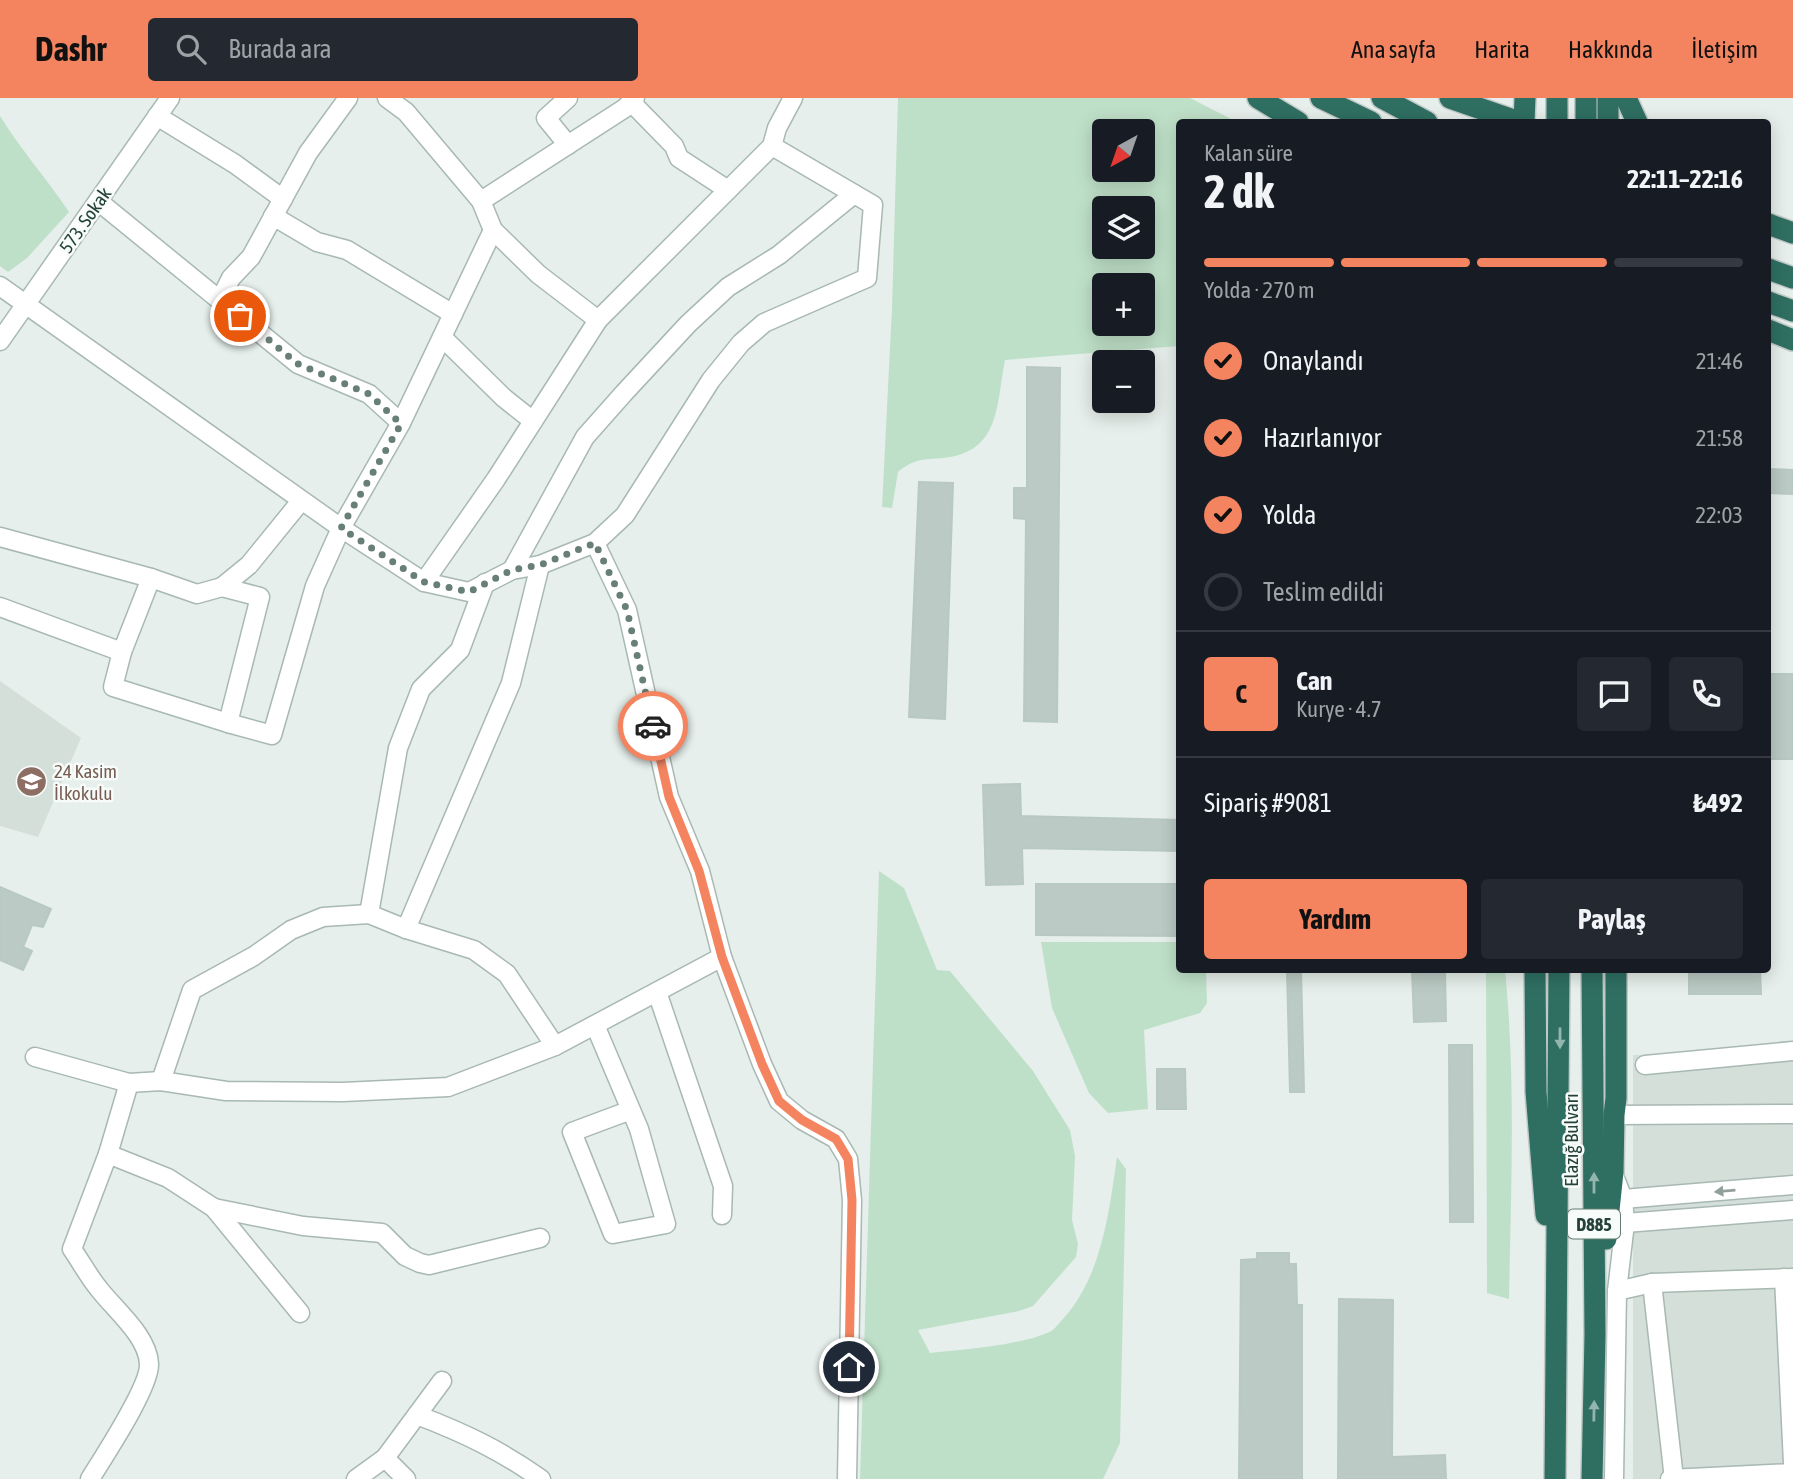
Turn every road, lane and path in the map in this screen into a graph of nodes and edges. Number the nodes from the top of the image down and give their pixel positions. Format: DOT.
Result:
graph roads {
  1 [pos="170,98"];
  2 [pos="348,98"];
  3 [pos="387,98"];
  4 [pos="568,98"];
  5 [pos="793,98"];
  6 [pos="1258,98"];
  7 [pos="1321,98"];
  8 [pos="1382,98"];
  9 [pos="1440,98"];
  10 [pos="1450,98"];
  11 [pos="1525,98"];
  12 [pos="1557,98"];
  13 [pos="1586,98"];
  14 [pos="1608,98"];
  15 [pos="1626,98"];
  16 [pos="633,100"];
  17 [pos="157,116"];
  18 [pos="1293,119"];
  19 [pos="1365,119"];
  20 [pos="1421,119"];
  21 [pos="1469,119"];
  22 [pos="1513,119"];
  23 [pos="1522,119"];
  24 [pos="1557,119"];
  25 [pos="1586,119"];
  26 [pos="1608,119"];
  27 [pos="1636,119"];
  28 [pos="568,145"];
  29 [pos="772,146"];
  30 [pos="729,190"];
  31 [pos="854,194"];
  32 [pos="283,199"];
  33 [pos="98,201"];
  34 [pos="481,201"];
  35 [pos="273,216"];
  36 [pos="1771,225"];
  37 [pos="493,230"];
  38 [pos="1793,233"];
  39 [pos="1771,270"];
  40 [pos="1793,278"];
  41 [pos="0,286"];
  42 [pos="220,300"];
  43 [pos="1771,303"];
  44 [pos="25,305"];
  45 [pos="1793,311"];
  46 [pos="453,314"];
  47 [pos="598,320"];
  48 [pos="1771,331"];
  49 [pos="442,337"];
  50 [pos="1793,340"];
  51 [pos="0,341"];
  52 [pos="533,421"];
  53 [pos="401,424"];
  54 [pos="301,500"];
  55 [pos="341,528"];
  56 [pos="0,537"];
  57 [pos="595,543"];
  58 [pos="540,565"];
  59 [pos="512,570"];
  60 [pos="151,578"];
  61 [pos="424,582"];
  62 [pos="485,583"];
  63 [pos="222,587"];
  64 [pos="0,607"];
  65 [pos="122,652"];
  66 [pos="228,723"];
  67 [pos="369,914"];
  68 [pos="406,929"];
  69 [pos="722,957"];
  70 [pos="1535,973"];
  71 [pos="1559,973"];
  72 [pos="1592,973"];
  73 [pos="1616,973"];
  74 [pos="657,992"];
  75 [pos="595,1025"];
  76 [pos="555,1046"];
  77 [pos="1793,1051"];
  78 [pos="35,1057"];
  79 [pos="1645,1065"];
  80 [pos="161,1081"];
  81 [pos="129,1083"];
  82 [pos="631,1110"];
  83 [pos="1793,1114"];
  84 [pos="1614,1115"];
  85 [pos="108,1154"];
  86 [pos="1613,1172"];
  87 [pos="1793,1185"];
  88 [pos="1623,1199"];
  89 [pos="214,1208"];
  90 [pos="1793,1210"];
  91 [pos="722,1215"];
  92 [pos="1625,1223"];
  93 [pos="540,1238"];
  94 [pos="1788,1278"];
  95 [pos="1652,1283"];
  96 [pos="1617,1291"];
  97 [pos="300,1312"];
  98 [pos="1595,1335"];
  99 [pos="1557,1343"];
  100 [pos="442,1381"];
  101 [pos="417,1415"];
  102 [pos="385,1458"];
  103 [pos="1793,1463"];
  104 [pos="1793,1473"];
  105 [pos="531,1476"];
  106 [pos="1752,1477"];
  107 [pos="90,1479"];
  108 [pos="356,1479"];
  109 [pos="406,1479"];
  110 [pos="847,1479"];
  111 [pos="1555,1479"];
  112 [pos="1592,1479"];
  113 [pos="1614,1479"];
  114 [pos="1672,1479"];
  1 -- 17 [label="street, 573. Sokak"];
  2 -- 32 [label="street"];
  3 -- 34 [label="street"];
  4 -- 28 [label="street"];
  5 -- 29 [label="street"];
  6 -- 18 [label="highway"];
  7 -- 19 [label="highway"];
  8 -- 20 [label="highway"];
  9 -- 21 [label="highway"];
  10 -- 22 [label="highway"];
  11 -- 23 [label="highway"];
  12 -- 24 [label="highway"];
  13 -- 25 [label="highway"];
  14 -- 26 [label="highway"];
  15 -- 27 [label="highway"];
  16 -- 28 [label="street"];
  16 -- 30 [label="street"];
  17 -- 32 [label="street"];
  17 -- 33 [label="street, 573. Sokak"];
  28 -- 34 [label="street"];
  29 -- 30 [label="street"];
  29 -- 31 [label="street"];
  30 -- 47 [label="street"];
  31 -- 57 [label="street"];
  31 -- 59 [label="street"];
  32 -- 35 [label="street"];
  33 -- 42 [label="street"];
  33 -- 44 [label="street, 573. Sokak"];
  34 -- 37 [label="street"];
  35 -- 42 [label="street"];
  35 -- 46 [label="street"];
  36 -- 38 [label="highway"];
  37 -- 46 [label="street"];
  37 -- 47 [label="street"];
  39 -- 40 [label="highway"];
  41 -- 44 [label="street"];
  42 -- 53 [label="street"];
  43 -- 45 [label="highway"];
  44 -- 51 [label="street, 573. Sokak"];
  44 -- 54 [label="street"];
  46 -- 49 [label="street"];
  47 -- 52 [label="street"];
  48 -- 50 [label="highway"];
  49 -- 52 [label="street"];
  49 -- 53 [label="street"];
  52 -- 61 [label="street"];
  53 -- 55 [label="street"];
  54 -- 55 [label="street"];
  54 -- 63 [label="street"];
  55 -- 61 [label="street"];
  55 -- 66 [label="street"];
  56 -- 60 [label="street"];
  57 -- 58 [label="street"];
  57 -- 69 [label="street"];
  58 -- 59 [label="street"];
  58 -- 68 [label="street"];
  59 -- 62 [label="street"];
  60 -- 63 [label="street"];
  60 -- 65 [label="street"];
  61 -- 62 [label="street"];
  62 -- 67 [label="street"];
  63 -- 66 [label="street"];
  64 -- 65 [label="street"];
  65 -- 66 [label="street"];
  67 -- 68 [label="street"];
  67 -- 80 [label="street"];
  68 -- 76 [label="street"];
  69 -- 74 [label="street"];
  69 -- 110 [label="street"];
  70 -- 99 [label="highway"];
  71 -- 99 [label="highway, Elazığ Bulvarı / D885, one-way"];
  98 -- 72 [label="highway, Elazığ Bulvarı / D885, one-way"];
  73 -- 84 [label="highway"];
  74 -- 75 [label="street"];
  74 -- 91 [label="street"];
  75 -- 76 [label="street"];
  75 -- 82 [label="street"];
  76 -- 80 [label="street"];
  77 -- 79 [label="street"];
  78 -- 81 [label="street"];
  80 -- 81 [label="street"];
  81 -- 85 [label="street"];
  82 -- 82 [label="street"];
  83 -- 84 [label="street"];
  84 -- 86 [label="highway"];
  85 -- 89 [label="street"];
  85 -- 107 [label="street"];
  86 -- 88 [label="street"];
  86 -- 98 [label="highway"];
  87 -- 88 [label="street, one-way"];
  88 -- 92 [label="street"];
  89 -- 93 [label="street"];
  89 -- 97 [label="street"];
  90 -- 92 [label="street"];
  92 -- 96 [label="street"];
  94 -- 95 [label="street"];
  94 -- 103 [label="street"];
  95 -- 96 [label="street"];
  95 -- 114 [label="street"];
  96 -- 113 [label="street"];
  112 -- 98 [label="highway, Elazığ Bulvarı / D885, one-way"];
  99 -- 111 [label="highway, Elazığ Bulvarı / D885"];
  100 -- 101 [label="street"];
  101 -- 102 [label="street"];
  101 -- 105 [label="street"];
  102 -- 108 [label="street"];
  102 -- 109 [label="street"];
  104 -- 106 [label="street"];
  106 -- 114 [label="street"];
}
